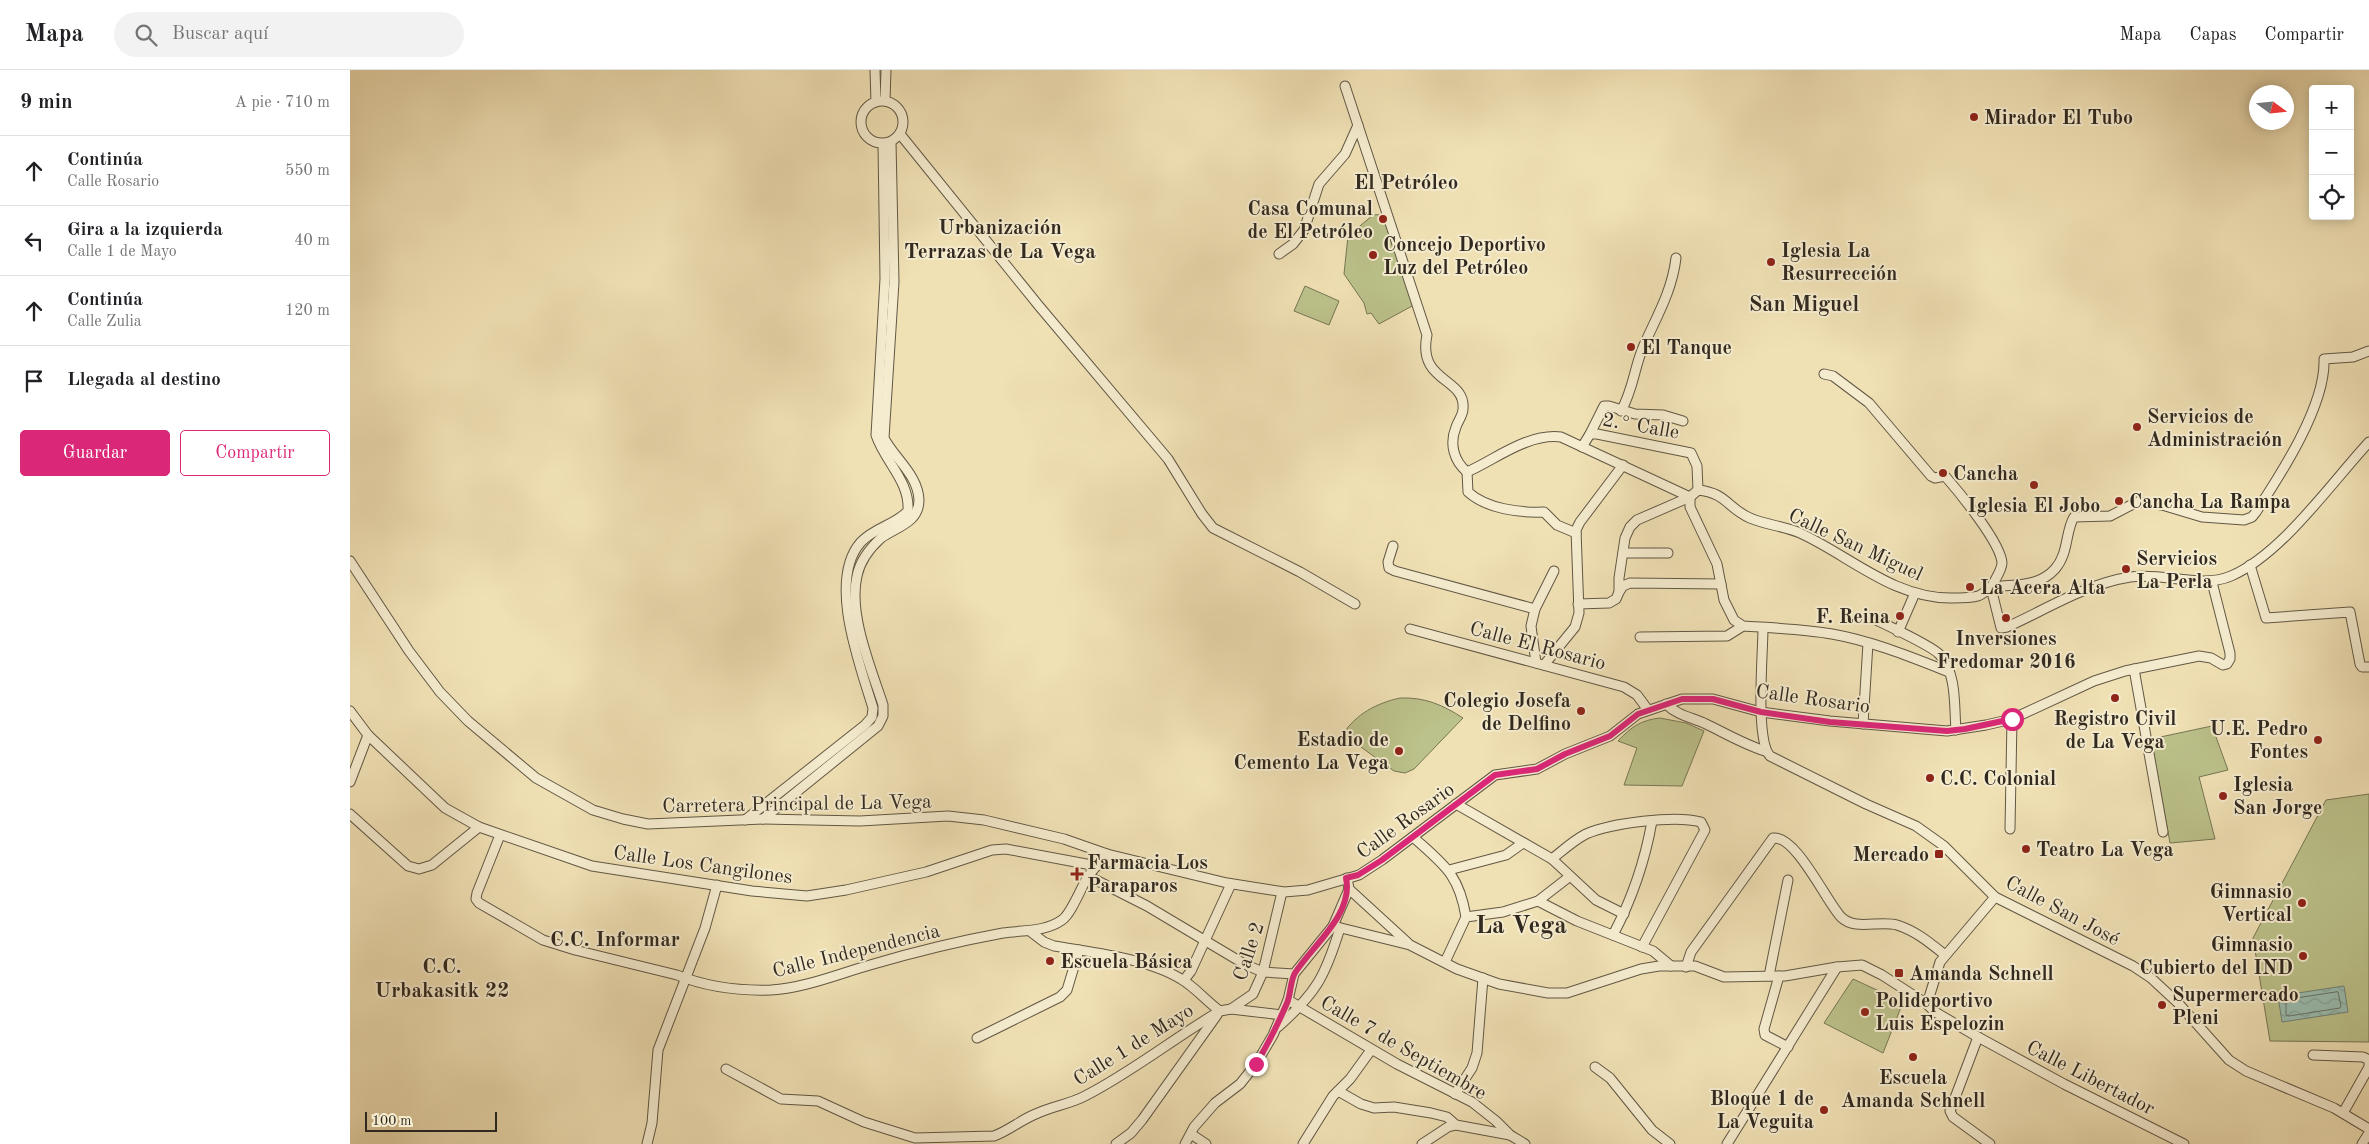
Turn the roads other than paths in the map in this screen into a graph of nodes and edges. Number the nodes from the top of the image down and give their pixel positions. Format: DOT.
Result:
graph roads {
  1 [pos="875,70"];
  2 [pos="886,70"];
  3 [pos="1345,86"];
  4 [pos="881,102"];
  5 [pos="1358,125"];
  6 [pos="900,134"];
  7 [pos="887,143"];
  8 [pos="1279,254"];
  9 [pos="1676,258"];
  10 [pos="2369,350"];
  11 [pos="1824,374"];
  12 [pos="1621,411"];
  13 [pos="1683,421"];
  14 [pos="1590,434"];
  15 [pos="2369,442"];
  16 [pos="1582,447"];
  17 [pos="1623,465"];
  18 [pos="1467,472"];
  19 [pos="1698,490"];
  20 [pos="1690,497"];
  21 [pos="1576,534"];
  22 [pos="1394,546"];
  23 [pos="1623,553"];
  24 [pos="1668,553"];
  25 [pos="350,561"];
  26 [pos="2250,565"];
  27 [pos="1554,570"];
  28 [pos="2212,582"];
  29 [pos="1721,584"];
  30 [pos="1991,588"];
  31 [pos="1620,592"];
  32 [pos="1915,593"];
  33 [pos="1355,604"];
  34 [pos="1578,604"];
  35 [pos="1535,608"];
  36 [pos="1868,616"];
  37 [pos="1743,626"];
  38 [pos="1763,628"];
  39 [pos="1410,629"];
  40 [pos="1898,632"];
  41 [pos="1640,637"];
  42 [pos="1868,644"];
  43 [pos="1540,664"];
  44 [pos="2369,668"];
  45 [pos="2134,669"];
  46 [pos="1949,672"];
  47 [pos="1666,704"];
  48 [pos="1648,710"];
  49 [pos="350,711"];
  50 [pos="1761,712"];
  51 [pos="2012,719"];
  52 [pos="1862,724"];
  53 [pos="1956,730"];
  54 [pos="368,735"];
  55 [pos="1765,751"];
  56 [pos="350,782"];
  57 [pos="1456,804"];
  58 [pos="350,814"];
  59 [pos="763,819"];
  60 [pos="745,820"];
  61 [pos="1652,821"];
  62 [pos="479,828"];
  63 [pos="2010,829"];
  64 [pos="2163,832"];
  65 [pos="500,835"];
  66 [pos="1413,837"];
  67 [pos="1523,843"];
  68 [pos="1107,854"];
  69 [pos="1552,859"];
  70 [pos="1097,866"];
  71 [pos="1449,870"];
  72 [pos="1088,876"];
  73 [pos="1346,878"];
  74 [pos="1569,878"];
  75 [pos="1788,880"];
  76 [pos="1231,884"];
  77 [pos="717,885"];
  78 [pos="1349,890"];
  79 [pos="1282,892"];
  80 [pos="1995,896"];
  81 [pos="1538,901"];
  82 [pos="1624,914"];
  83 [pos="1466,917"];
  84 [pos="1336,927"];
  85 [pos="1031,932"];
  86 [pos="1613,935"];
  87 [pos="1205,942"];
  88 [pos="1410,944"];
  89 [pos="1642,947"];
  90 [pos="1079,950"];
  91 [pos="1945,956"];
  92 [pos="1445,962"];
  93 [pos="1671,966"];
  94 [pos="1686,966"];
  95 [pos="1837,967"];
  96 [pos="1263,972"];
  97 [pos="1294,974"];
  98 [pos="1769,976"];
  99 [pos="1779,976"];
  100 [pos="685,978"];
  101 [pos="1483,978"];
  102 [pos="1184,980"];
  103 [pos="1288,1000"];
  104 [pos="1927,1004"];
  105 [pos="1300,1007"];
  106 [pos="1231,1009"];
  107 [pos="1220,1011"];
  108 [pos="1282,1014"];
  109 [pos="1276,1029"];
  110 [pos="977,1038"];
  111 [pos="1978,1038"];
  112 [pos="1788,1047"];
  113 [pos="1371,1050"];
  114 [pos="2313,1055"];
  115 [pos="1595,1066"];
  116 [pos="726,1069"];
  117 [pos="1338,1091"];
  118 [pos="1455,1094"];
  119 [pos="2343,1113"];
  120 [pos="1456,1125"];
  121 [pos="2369,1128"];
  122 [pos="2369,1133"];
  123 [pos="1190,1134"];
  124 [pos="1510,1135"];
  125 [pos="647,1144"];
  126 [pos="1116,1144"];
  127 [pos="1186,1144"];
  128 [pos="1206,1144"];
  129 [pos="1303,1144"];
  130 [pos="1422,1144"];
  131 [pos="1525,1144"];
  132 [pos="1670,1144"];
  133 [pos="1726,1144"];
  134 [pos="1990,1144"];
  135 [pos="2184,1144"];
  136 [pos="2362,1144"];
  1 -- 4 [label="street"];
  2 -- 4 [label="street"];
  3 -- 5 [label="street"];
  4 -- 6 [label="street"];
  4 -- 7 [label="street"];
  5 -- 8 [label="street"];
  5 -- 18 [label="street"];
  6 -- 7 [label="street"];
  6 -- 33 [label="street"];
  7 -- 59 [label="street"];
  7 -- 60 [label="street"];
  9 -- 12 [label="street"];
  10 -- 30 [label="street, Calle San Miguel"];
  11 -- 30 [label="street"];
  12 -- 13 [label="street"];
  12 -- 14 [label="street"];
  14 -- 16 [label="street, 2.° Calle"];
  14 -- 19 [label="street, 2.° Calle"];
  15 -- 26 [label="street"];
  16 -- 17 [label="street"];
  16 -- 18 [label="street"];
  17 -- 20 [label="street"];
  17 -- 21 [label="street"];
  18 -- 21 [label="street"];
  19 -- 20 [label="street"];
  19 -- 32 [label="street, Calle San Miguel"];
  20 -- 23 [label="street"];
  20 -- 29 [label="street"];
  21 -- 34 [label="street"];
  22 -- 35 [label="street"];
  23 -- 24 [label="street"];
  23 -- 31 [label="street"];
  25 -- 60 [label="street, Carretera Principal de La Vega"];
  26 -- 28 [label="street"];
  26 -- 44 [label="street"];
  27 -- 35 [label="street"];
  28 -- 30 [label="street"];
  28 -- 45 [label="street, Calle Rosario"];
  29 -- 31 [label="street"];
  29 -- 37 [label="street"];
  30 -- 32 [label="street, Calle San Miguel"];
  31 -- 34 [label="street"];
  32 -- 40 [label="street"];
  34 -- 43 [label="street"];
  35 -- 43 [label="street"];
  36 -- 40 [label="street"];
  37 -- 38 [label="street"];
  37 -- 41 [label="street"];
  38 -- 42 [label="street"];
  38 -- 50 [label="street"];
  39 -- 43 [label="street, Calle El Rosario"];
  40 -- 46 [label="street"];
  42 -- 46 [label="street"];
  42 -- 52 [label="street"];
  43 -- 48 [label="street, Calle El Rosario"];
  45 -- 51 [label="street, Calle Rosario"];
  45 -- 64 [label="street"];
  46 -- 53 [label="street"];
  47 -- 48 [label="street, Calle Rosario"];
  47 -- 50 [label="street, Calle Rosario"];
  47 -- 55 [label="street, Calle San José"];
  48 -- 57 [label="street, Calle Rosario"];
  49 -- 54 [label="street, Calle Los Cangilones"];
  50 -- 52 [label="street, Calle Rosario"];
  50 -- 55 [label="street"];
  51 -- 53 [label="street, Calle Rosario"];
  51 -- 63 [label="street"];
  52 -- 53 [label="street, Calle Rosario"];
  54 -- 56 [label="street"];
  54 -- 62 [label="street, Calle Los Cangilones"];
  55 -- 80 [label="street, Calle San José"];
  57 -- 66 [label="street, Calle Rosario"];
  57 -- 67 [label="street"];
  58 -- 62 [label="street"];
  59 -- 60 [label="street, Carretera Principal de La Vega"];
  59 -- 68 [label="street, Carretera Principal de La Vega"];
  61 -- 69 [label="street"];
  61 -- 82 [label="street"];
  61 -- 89 [label="street"];
  62 -- 65 [label="street, Calle Los Cangilones"];
  65 -- 77 [label="street, Calle Los Cangilones"];
  65 -- 100 [label="street, Calle Independencia"];
  66 -- 71 [label="street"];
  66 -- 73 [label="street, Calle Rosario"];
  67 -- 69 [label="street"];
  67 -- 71 [label="street"];
  68 -- 70 [label="street, Calle Independencia"];
  68 -- 76 [label="street, Carretera Principal de La Vega"];
  69 -- 74 [label="street"];
  70 -- 72 [label="street, Calle Independencia"];
  70 -- 77 [label="street, Calle Los Cangilones"];
  71 -- 83 [label="street"];
  72 -- 85 [label="street, Calle Independencia"];
  72 -- 87 [label="street"];
  73 -- 78 [label="street"];
  73 -- 79 [label="street, Carretera Principal de La Vega"];
  74 -- 81 [label="street"];
  74 -- 82 [label="street"];
  75 -- 98 [label="street"];
  76 -- 79 [label="street, Carretera Principal de La Vega"];
  76 -- 87 [label="street"];
  77 -- 100 [label="street"];
  78 -- 84 [label="street"];
  78 -- 88 [label="street"];
  79 -- 96 [label="street, Calle 2"];
  80 -- 91 [label="street"];
  80 -- 119 [label="street, Calle San José"];
  81 -- 83 [label="street"];
  81 -- 86 [label="street"];
  82 -- 86 [label="street"];
  83 -- 92 [label="street"];
  84 -- 88 [label="street, Calle Libertador"];
  84 -- 97 [label="street"];
  84 -- 105 [label="street"];
  85 -- 90 [label="street"];
  85 -- 100 [label="street, Calle Independencia"];
  86 -- 89 [label="street"];
  87 -- 96 [label="street"];
  87 -- 102 [label="street"];
  88 -- 92 [label="street, Calle Libertador"];
  89 -- 93 [label="street"];
  90 -- 102 [label="street"];
  90 -- 110 [label="street"];
  91 -- 94 [label="street"];
  91 -- 104 [label="street"];
  92 -- 101 [label="street, Calle Libertador"];
  93 -- 94 [label="street, Calle Libertador"];
  93 -- 101 [label="street, Calle Libertador"];
  94 -- 98 [label="street, Calle Libertador"];
  95 -- 99 [label="street, Calle Libertador"];
  95 -- 104 [label="street, Calle Libertador"];
  95 -- 112 [label="street"];
  96 -- 97 [label="street"];
  96 -- 106 [label="street, Calle 2"];
  97 -- 103 [label="street"];
  98 -- 99 [label="street, Calle Libertador"];
  99 -- 112 [label="street"];
  100 -- 125 [label="street"];
  101 -- 118 [label="street"];
  102 -- 107 [label="street"];
  103 -- 105 [label="street, Calle 7 de Septiembre"];
  103 -- 108 [label="street"];
  104 -- 111 [label="street, Calle Libertador"];
  105 -- 109 [label="street"];
  105 -- 113 [label="street, Calle 7 de Septiembre"];
  106 -- 107 [label="street"];
  106 -- 108 [label="street"];
  107 -- 116 [label="street, Calle 1 de Mayo"];
  107 -- 126 [label="street"];
  108 -- 109 [label="street"];
  109 -- 123 [label="street"];
  111 -- 134 [label="street"];
  111 -- 135 [label="street, Calle Libertador"];
  112 -- 133 [label="street"];
  113 -- 117 [label="street"];
  113 -- 118 [label="street, Calle 7 de Septiembre"];
  114 -- 119 [label="street"];
  115 -- 132 [label="street"];
  117 -- 120 [label="street"];
  117 -- 129 [label="street"];
  118 -- 124 [label="street, Calle 7 de Septiembre"];
  119 -- 121 [label="street, Calle San José"];
  120 -- 124 [label="street"];
  120 -- 130 [label="street"];
  122 -- 136 [label="street"];
  123 -- 127 [label="street"];
  123 -- 128 [label="street"];
  124 -- 131 [label="street, Calle 7 de Septiembre"];
}
